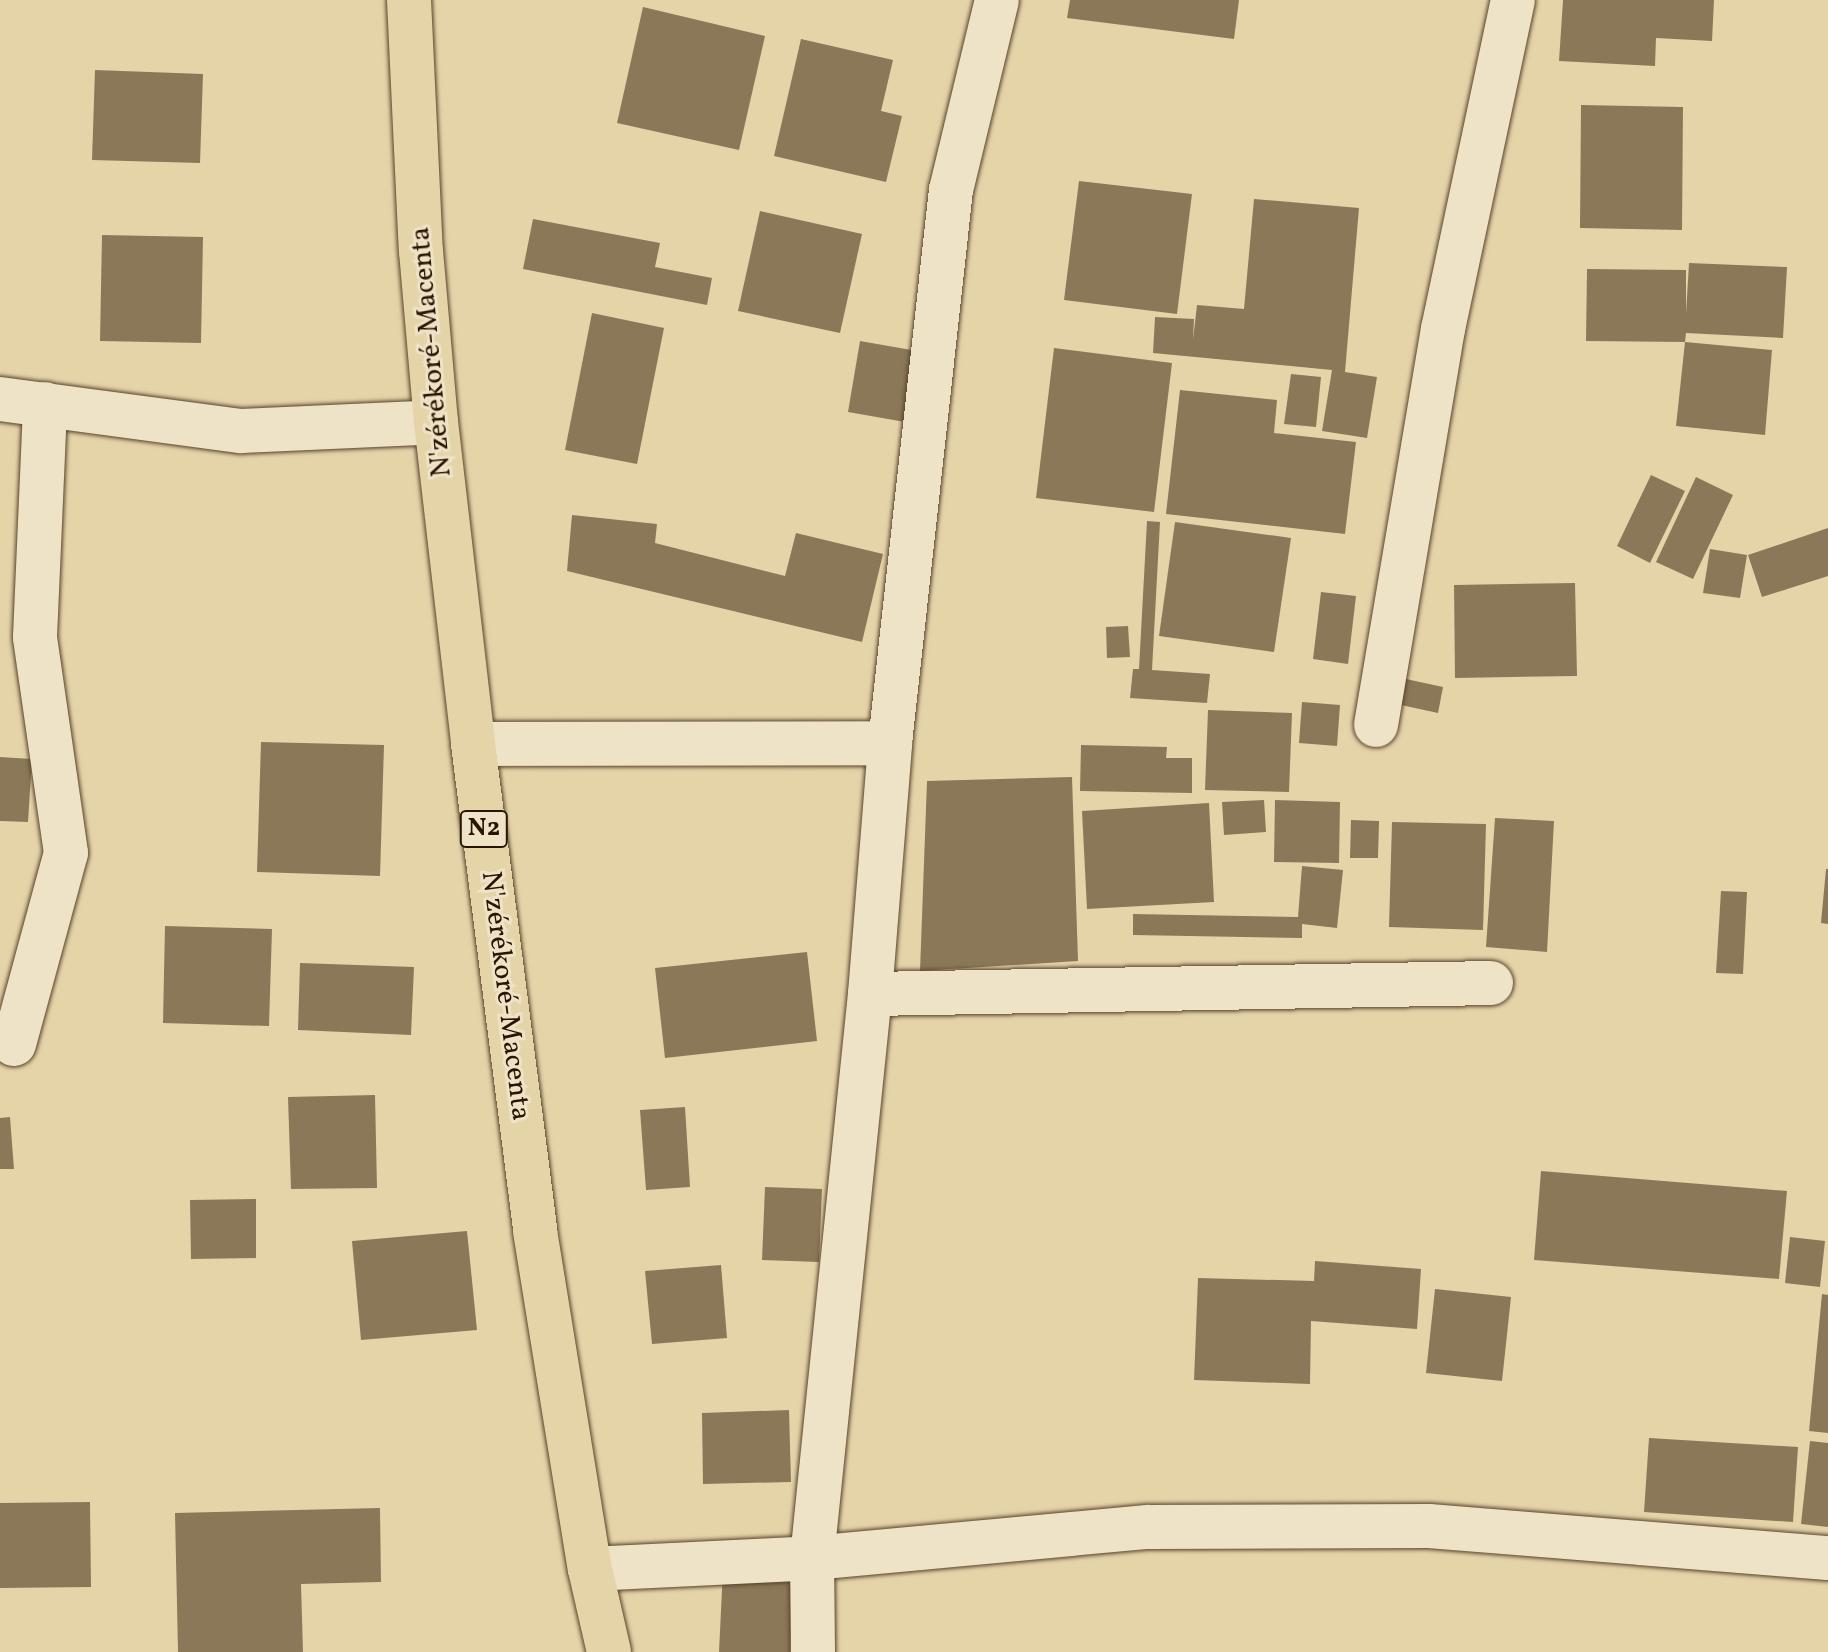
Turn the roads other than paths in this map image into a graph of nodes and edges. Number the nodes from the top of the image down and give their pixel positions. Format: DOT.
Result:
graph roads {
  1 [pos="409,0"];
  2 [pos="997,0"];
  3 [pos="1513,0"];
  4 [pos="0,399"];
  5 [pos="45,404"];
  6 [pos="436,422"];
  7 [pos="1376,725"];
  8 [pos="890,743"];
  9 [pos="473,744"];
  10 [pos="1491,983"];
  11 [pos="870,994"];
  12 [pos="14,1044"];
  13 [pos="812,1558"];
  14 [pos="1828,1558"];
  15 [pos="590,1569"];
  16 [pos="609,1652"];
  17 [pos="813,1652"];
  1 -- 6 [label="highway, N'zérékoré-Macenta / N2"];
  2 -- 8 [label="street"];
  3 -- 7 [label="street"];
  4 -- 5 [label="street"];
  5 -- 6 [label="street"];
  5 -- 12 [label="street"];
  6 -- 9 [label="highway, N'zérékoré-Macenta / N2"];
  8 -- 9 [label="street"];
  8 -- 11 [label="street"];
  9 -- 15 [label="highway, N'zérékoré-Macenta / N2"];
  10 -- 11 [label="street"];
  11 -- 13 [label="street"];
  13 -- 14 [label="street"];
  13 -- 15 [label="street"];
  13 -- 17 [label="street"];
  15 -- 16 [label="highway, N'zérékoré-Macenta / N2"];
}
